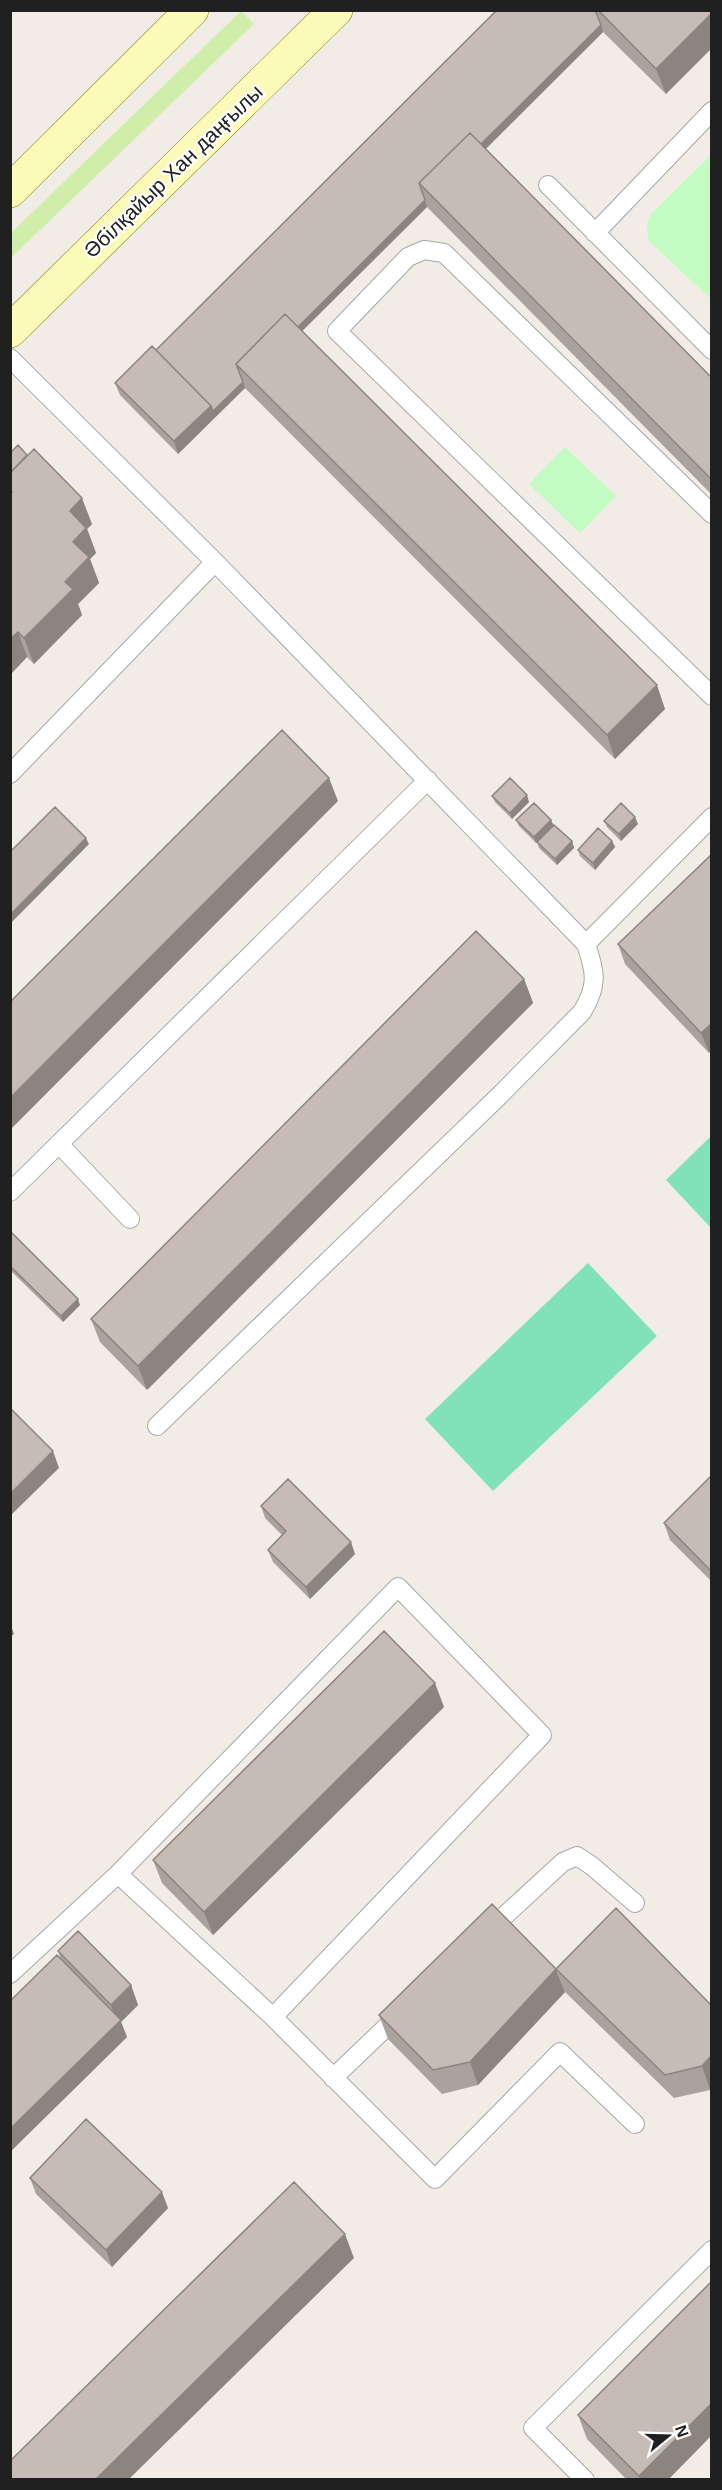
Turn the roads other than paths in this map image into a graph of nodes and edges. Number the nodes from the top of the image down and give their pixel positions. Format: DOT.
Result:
graph roads {
  1 [pos="192,10"];
  2 [pos="336,10"];
  3 [pos="711,111"];
  4 [pos="548,185"];
  5 [pos="10,191"];
  6 [pos="595,233"];
  7 [pos="10,331"];
  8 [pos="711,350"];
  9 [pos="10,358"];
  10 [pos="711,514"];
  11 [pos="215,562"];
  12 [pos="711,696"];
  13 [pos="10,774"];
  14 [pos="428,780"];
  15 [pos="711,817"];
  16 [pos="586,944"];
  17 [pos="59,1144"];
  18 [pos="10,1192"];
  19 [pos="130,1219"];
  20 [pos="157,1426"];
  21 [pos="117,1874"];
  22 [pos="635,1903"];
  23 [pos="476,1942"];
  24 [pos="10,1974"];
  25 [pos="416,1999"];
  26 [pos="273,2017"];
  27 [pos="333,2078"];
  28 [pos="635,2124"];
  29 [pos="711,2250"];
  30 [pos="585,2480"];
  1 -- 5 [label="main road"];
  2 -- 7 [label="main road, Әбілқайыр Хан даңғылы"];
  3 -- 6 [label="lane"];
  4 -- 6 [label="lane"];
  6 -- 8 [label="lane"];
  9 -- 11 [label="lane"];
  10 -- 12 [label="lane"];
  11 -- 13 [label="lane"];
  11 -- 14 [label="lane"];
  14 -- 16 [label="lane"];
  14 -- 17 [label="lane"];
  15 -- 16 [label="lane"];
  16 -- 20 [label="lane"];
  17 -- 18 [label="lane"];
  17 -- 19 [label="lane"];
  21 -- 24 [label="lane"];
  21 -- 26 [label="lane"];
  21 -- 26 [label="lane"];
  22 -- 23 [label="lane"];
  25 -- 27 [label="lane"];
  26 -- 27 [label="lane"];
  27 -- 28 [label="lane"];
  29 -- 30 [label="lane"];
}
